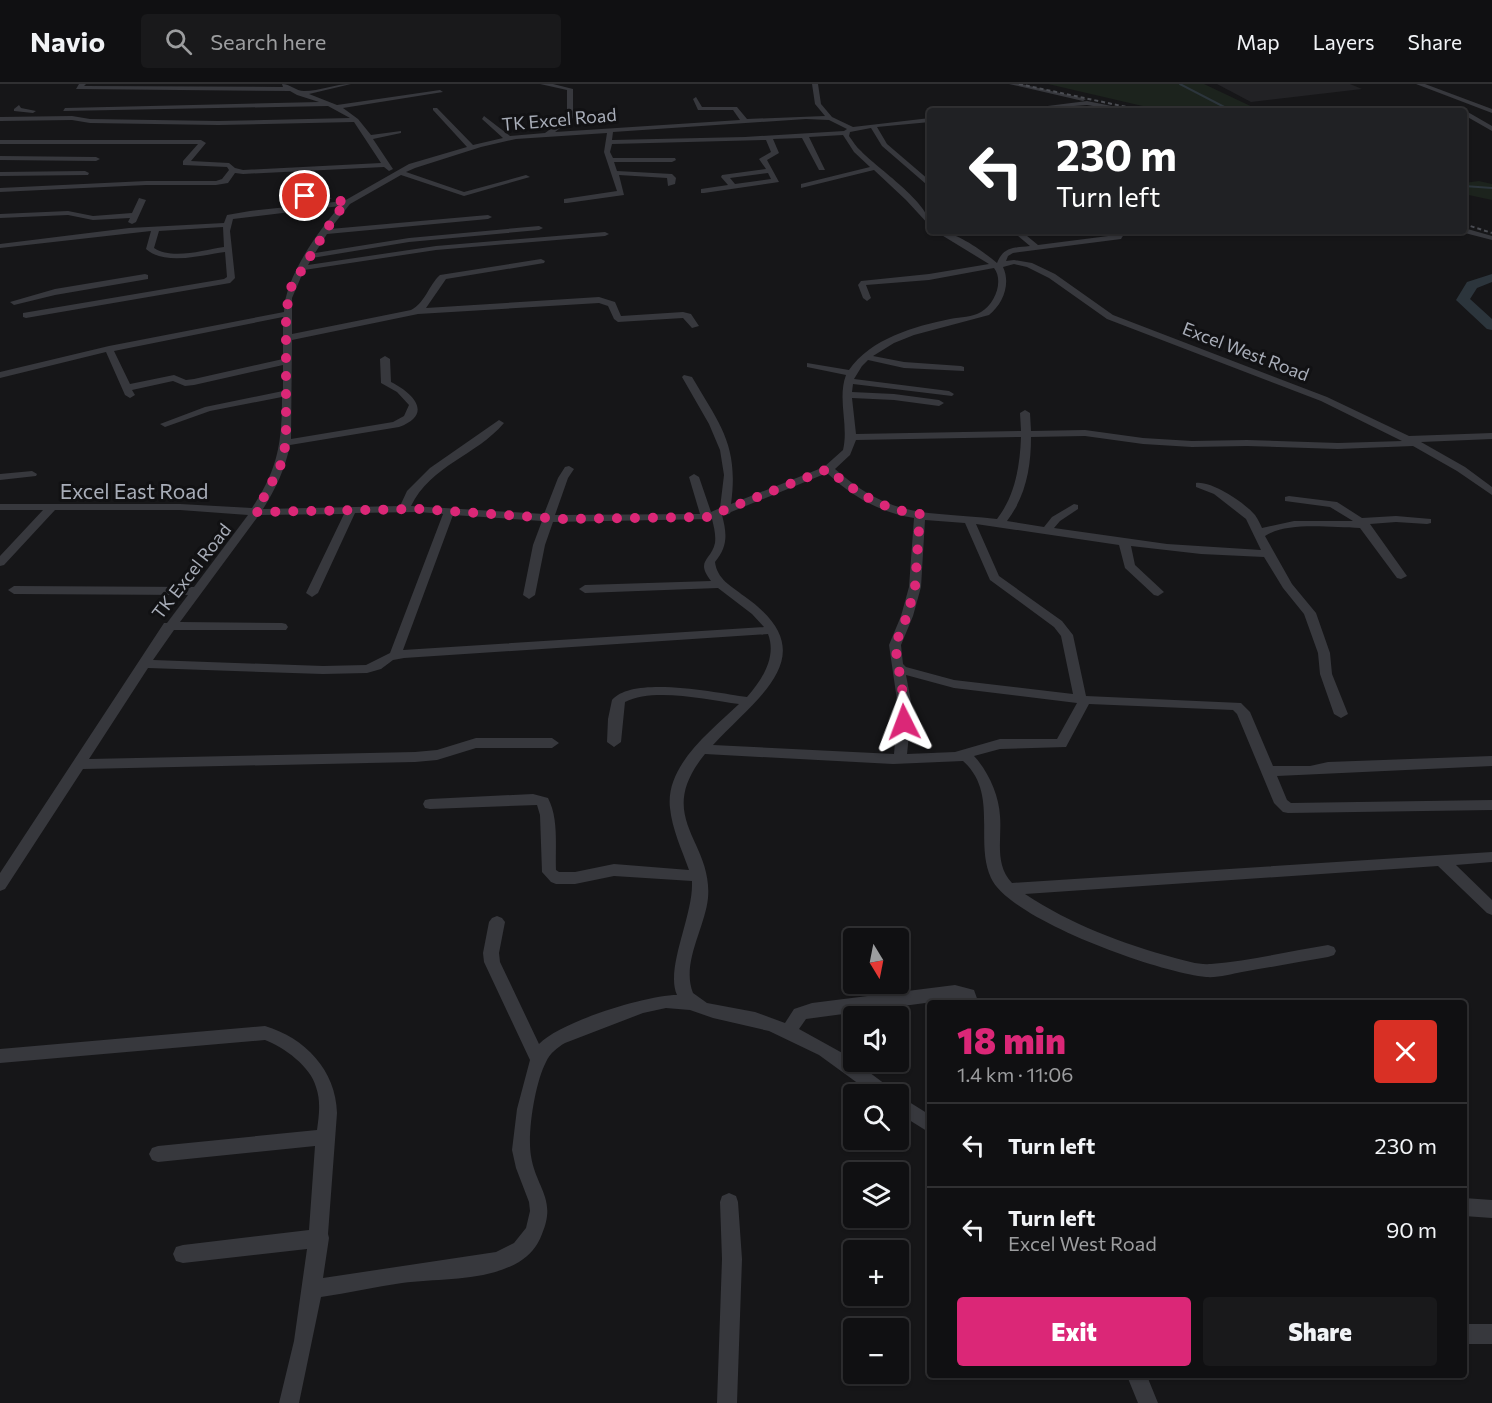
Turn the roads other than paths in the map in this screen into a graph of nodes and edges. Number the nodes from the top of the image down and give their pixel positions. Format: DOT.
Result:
graph roads {
  1 [pos="83,84"];
  2 [pos="282,84"];
  3 [pos="348,84"];
  4 [pos="543,84"];
  5 [pos="815,84"];
  6 [pos="1012,84"];
  7 [pos="1418,84"];
  8 [pos="290,89"];
  9 [pos="440,93"];
  10 [pos="299,94"];
  11 [pos="696,99"];
  12 [pos="1097,103"];
  13 [pos="330,105"];
  14 [pos="261,106"];
  15 [pos="19,107"];
  16 [pos="1043,108"];
  17 [pos="1120,108"];
  18 [pos="1458,108"];
  19 [pos="435,109"];
  20 [pos="1492,111"];
  21 [pos="1467,114"];
  22 [pos="254,115"];
  23 [pos="52,118"];
  24 [pos="484,118"];
  25 [pos="830,118"];
  26 [pos="0,119"];
  27 [pos="356,120"];
  28 [pos="927,120"];
  29 [pos="745,121"];
  30 [pos="1482,123"];
  31 [pos="1467,124"];
  32 [pos="44,126"];
  33 [pos="873,126"];
  34 [pos="1492,129"];
  35 [pos="610,131"];
  36 [pos="849,131"];
  37 [pos="399,132"];
  38 [pos="36,134"];
  39 [pos="66,134"];
  40 [pos="548,134"];
  41 [pos="805,136"];
  42 [pos="368,138"];
  43 [pos="508,138"];
  44 [pos="768,138"];
  45 [pos="0,142"];
  46 [pos="108,142"];
  47 [pos="608,142"];
  48 [pos="471,147"];
  49 [pos="0,158"];
  50 [pos="96,159"];
  51 [pos="609,160"];
  52 [pos="672,160"];
  53 [pos="386,165"];
  54 [pos="822,168"];
  55 [pos="874,168"];
  56 [pos="233,170"];
  57 [pos="770,171"];
  58 [pos="85,173"];
  59 [pos="396,173"];
  60 [pos="614,173"];
  61 [pos="0,174"];
  62 [pos="526,177"];
  63 [pos="926,182"];
  64 [pos="672,184"];
  65 [pos="736,186"];
  66 [pos="804,186"];
  67 [pos="74,187"];
  68 [pos="0,190"];
  69 [pos="704,191"];
  70 [pos="747,192"];
  71 [pos="305,196"];
  72 [pos="142,200"];
  73 [pos="567,201"];
  74 [pos="346,203"];
  75 [pos="135,215"];
  76 [pos="0,216"];
  77 [pos="488,217"];
  78 [pos="927,220"];
  79 [pos="226,225"];
  80 [pos="156,228"];
  81 [pos="539,228"];
  82 [pos="129,230"];
  83 [pos="1467,231"];
  84 [pos="325,232"];
  85 [pos="605,234"];
  86 [pos="944,234"];
  87 [pos="1020,234"];
  88 [pos="1122,234"];
  89 [pos="1492,238"];
  90 [pos="0,246"];
  91 [pos="1036,247"];
  92 [pos="229,249"];
  93 [pos="310,256"];
  94 [pos="541,261"];
  95 [pos="1000,266"];
  96 [pos="301,268"];
  97 [pos="150,270"];
  98 [pos="84,287"];
  99 [pos="867,298"];
  100 [pos="14,302"];
  101 [pos="87,304"];
  102 [pos="417,311"];
  103 [pos="286,314"];
  104 [pos="26,315"];
  105 [pos="696,326"];
  106 [pos="287,338"];
  107 [pos="109,349"];
  108 [pos="866,357"];
  109 [pos="385,359"];
  110 [pos="286,361"];
  111 [pos="810,365"];
  112 [pos="961,369"];
  113 [pos="0,375"];
  114 [pos="687,377"];
  115 [pos="850,377"];
  116 [pos="287,393"];
  117 [pos="949,394"];
  118 [pos="846,395"];
  119 [pos="939,403"];
  120 [pos="1025,413"];
  121 [pos="499,423"];
  122 [pos="165,424"];
  123 [pos="1026,434"];
  124 [pos="1492,436"];
  125 [pos="851,437"];
  126 [pos="1413,441"];
  127 [pos="286,443"];
  128 [pos="569,469"];
  129 [pos="828,469"];
  130 [pos="32,474"];
  131 [pos="0,477"];
  132 [pos="694,477"];
  133 [pos="1200,485"];
  134 [pos="1492,492"];
  135 [pos="1289,499"];
  136 [pos="0,507"];
  137 [pos="1074,507"];
  138 [pos="51,508"];
  139 [pos="404,510"];
  140 [pos="351,511"];
  141 [pos="256,512"];
  142 [pos="449,512"];
  143 [pos="920,514"];
  144 [pos="716,515"];
  145 [pos="548,519"];
  146 [pos="969,520"];
  147 [pos="1427,521"];
  148 [pos="1000,523"];
  149 [pos="1363,523"];
  150 [pos="1046,531"];
  151 [pos="1261,534"];
  152 [pos="1124,542"];
  153 [pos="1268,554"];
  154 [pos="0,563"];
  155 [pos="1401,576"];
  156 [pos="719,584"];
  157 [pos="585,589"];
  158 [pos="14,590"];
  159 [pos="195,591"];
  160 [pos="1158,592"];
  161 [pos="312,593"];
  162 [pos="529,595"];
  163 [pos="168,626"];
  164 [pos="282,627"];
  165 [pos="772,630"];
  166 [pos="395,655"];
  167 [pos="144,664"];
  168 [pos="899,669"];
  169 [pos="1082,700"];
  170 [pos="748,701"];
  171 [pos="1341,714"];
  172 [pos="614,742"];
  173 [pos="552,743"];
  174 [pos="700,749"];
  175 [pos="960,755"];
  176 [pos="900,759"];
  177 [pos="1492,761"];
  178 [pos="80,764"];
  179 [pos="1267,771"];
  180 [pos="430,804"];
  181 [pos="1492,805"];
  182 [pos="1492,857"];
  183 [pos="1440,860"];
  184 [pos="698,876"];
  185 [pos="0,885"];
  186 [pos="1007,889"];
  187 [pos="1492,909"];
  188 [pos="497,922"];
  189 [pos="1328,951"];
  190 [pos="970,1000"];
  191 [pos="690,1003"];
  192 [pos="788,1032"];
  193 [pos="0,1056"];
  194 [pos="538,1060"];
  195 [pos="873,1084"];
  196 [pos="909,1111"];
  197 [pos="927,1123"];
  198 [pos="325,1137"];
  199 [pos="158,1154"];
  200 [pos="729,1202"];
  201 [pos="1467,1207"];
  202 [pos="1492,1209"];
  203 [pos="320,1238"];
  204 [pos="183,1254"];
  205 [pos="313,1289"];
  206 [pos="1467,1334"];
  207 [pos="1492,1334"];
  208 [pos="1138,1378"];
  209 [pos="289,1403"];
  210 [pos="727,1403"];
  211 [pos="1148,1403"];
  1 -- 8 [label="street"];
  2 -- 8 [label="street"];
  3 -- 10 [label="street"];
  4 -- 40 [label="street"];
  5 -- 25 [label="street"];
  6 -- 12 [label="street"];
  7 -- 18 [label="street"];
  7 -- 20 [label="street"];
  8 -- 10 [label="street"];
  9 -- 13 [label="street"];
  10 -- 13 [label="street"];
  11 -- 29 [label="street"];
  12 -- 16 [label="street"];
  12 -- 17 [label="street"];
  13 -- 14 [label="street"];
  13 -- 27 [label="street"];
  14 -- 15 [label="street"];
  14 -- 22 [label="street"];
  19 -- 48 [label="street"];
  21 -- 30 [label="street"];
  23 -- 26 [label="street"];
  23 -- 27 [label="street"];
  23 -- 32 [label="street"];
  24 -- 43 [label="street"];
  25 -- 29 [label="street, TK Excel Road"];
  25 -- 36 [label="street, TK Excel Road"];
  27 -- 42 [label="street"];
  28 -- 33 [label="street"];
  29 -- 35 [label="street, TK Excel Road"];
  30 -- 31 [label="street"];
  30 -- 34 [label="street"];
  33 -- 36 [label="street"];
  33 -- 63 [label="street"];
  35 -- 40 [label="street, TK Excel Road"];
  35 -- 47 [label="street"];
  36 -- 41 [label="street"];
  36 -- 55 [label="street"];
  37 -- 42 [label="street"];
  38 -- 39 [label="street"];
  40 -- 43 [label="street, TK Excel Road"];
  41 -- 44 [label="street"];
  41 -- 54 [label="street"];
  42 -- 53 [label="street"];
  43 -- 48 [label="street, TK Excel Road"];
  44 -- 47 [label="street"];
  44 -- 57 [label="street"];
  45 -- 46 [label="street"];
  46 -- 50 [label="street"];
  46 -- 56 [label="street"];
  47 -- 51 [label="street"];
  48 -- 59 [label="street, TK Excel Road"];
  49 -- 50 [label="street"];
  50 -- 58 [label="street"];
  51 -- 52 [label="street"];
  51 -- 60 [label="street"];
  53 -- 56 [label="street"];
  53 -- 59 [label="street"];
  55 -- 66 [label="street"];
  55 -- 78 [label="street"];
  56 -- 67 [label="street"];
  57 -- 65 [label="street"];
  57 -- 65 [label="street"];
  58 -- 61 [label="street"];
  58 -- 67 [label="street"];
  59 -- 62 [label="street"];
  59 -- 74 [label="street, TK Excel Road"];
  60 -- 64 [label="street"];
  60 -- 73 [label="street"];
  65 -- 69 [label="street"];
  65 -- 70 [label="street"];
  67 -- 68 [label="street"];
  71 -- 74 [label="street"];
  72 -- 75 [label="street"];
  74 -- 79 [label="street"];
  74 -- 84 [label="street, TK Excel Road"];
  75 -- 76 [label="street"];
  75 -- 82 [label="street"];
  77 -- 84 [label="street"];
  79 -- 80 [label="street"];
  79 -- 92 [label="street"];
  80 -- 82 [label="street"];
  80 -- 97 [label="street"];
  81 -- 93 [label="street"];
  82 -- 90 [label="street"];
  83 -- 89 [label="street"];
  84 -- 93 [label="street, TK Excel Road"];
  85 -- 96 [label="street"];
  86 -- 95 [label="street"];
  87 -- 91 [label="street"];
  88 -- 91 [label="street"];
  91 -- 95 [label="street"];
  92 -- 97 [label="street"];
  92 -- 101 [label="street"];
  93 -- 96 [label="street, TK Excel Road"];
  94 -- 102 [label="street"];
  95 -- 99 [label="street, Excel West Road"];
  95 -- 108 [label="street"];
  95 -- 126 [label="street, Excel West Road"];
  96 -- 103 [label="street, TK Excel Road"];
  97 -- 98 [label="street"];
  98 -- 100 [label="street"];
  98 -- 101 [label="street"];
  101 -- 104 [label="street"];
  102 -- 105 [label="street"];
  102 -- 106 [label="street"];
  103 -- 106 [label="street, TK Excel Road"];
  103 -- 107 [label="street"];
  106 -- 110 [label="street, TK Excel Road"];
  107 -- 110 [label="street"];
  107 -- 113 [label="street"];
  108 -- 112 [label="street"];
  108 -- 115 [label="street"];
  109 -- 127 [label="street"];
  110 -- 116 [label="street, TK Excel Road"];
  111 -- 115 [label="street"];
  114 -- 144 [label="street"];
  115 -- 117 [label="street"];
  115 -- 118 [label="street"];
  116 -- 122 [label="street"];
  116 -- 127 [label="street, TK Excel Road"];
  118 -- 119 [label="street"];
  118 -- 125 [label="street"];
  120 -- 123 [label="street"];
  121 -- 139 [label="street"];
  123 -- 125 [label="street"];
  123 -- 126 [label="street"];
  123 -- 148 [label="street"];
  124 -- 126 [label="street"];
  125 -- 129 [label="street"];
  126 -- 134 [label="street, Excel West Road"];
  127 -- 141 [label="street, TK Excel Road"];
  128 -- 145 [label="street"];
  129 -- 143 [label="street"];
  129 -- 144 [label="street"];
  130 -- 131 [label="street"];
  132 -- 144 [label="street"];
  133 -- 151 [label="street"];
  135 -- 149 [label="street"];
  136 -- 138 [label="street"];
  137 -- 150 [label="street"];
  138 -- 141 [label="street, Excel East Road"];
  138 -- 154 [label="street, Excel East Road"];
  139 -- 140 [label="street"];
  139 -- 142 [label="street"];
  140 -- 141 [label="street"];
  140 -- 161 [label="street"];
  141 -- 159 [label="street, TK Excel Road"];
  142 -- 145 [label="street"];
  142 -- 166 [label="street"];
  143 -- 146 [label="street"];
  143 -- 168 [label="street"];
  144 -- 145 [label="street"];
  144 -- 156 [label="street"];
  145 -- 162 [label="street"];
  146 -- 148 [label="street"];
  146 -- 169 [label="street"];
  147 -- 149 [label="street"];
  148 -- 150 [label="street"];
  149 -- 151 [label="street"];
  149 -- 155 [label="street"];
  150 -- 152 [label="street"];
  151 -- 153 [label="street"];
  152 -- 153 [label="street"];
  152 -- 160 [label="street"];
  153 -- 171 [label="street"];
  156 -- 157 [label="street"];
  156 -- 165 [label="street"];
  158 -- 159 [label="street"];
  159 -- 163 [label="street, TK Excel Road"];
  163 -- 164 [label="street"];
  163 -- 167 [label="street, TK Excel Road"];
  165 -- 166 [label="street"];
  165 -- 170 [label="street"];
  166 -- 167 [label="street"];
  167 -- 178 [label="street, TK Excel Road"];
  168 -- 169 [label="street"];
  168 -- 176 [label="street"];
  169 -- 175 [label="street"];
  169 -- 179 [label="street"];
  170 -- 172 [label="street"];
  170 -- 174 [label="street"];
  173 -- 178 [label="street"];
  174 -- 176 [label="street"];
  174 -- 184 [label="street"];
  175 -- 176 [label="street"];
  175 -- 186 [label="street"];
  177 -- 179 [label="street"];
  178 -- 185 [label="street, TK Excel Road"];
  179 -- 181 [label="street"];
  180 -- 184 [label="street"];
  182 -- 183 [label="street"];
  183 -- 186 [label="street"];
  183 -- 187 [label="street"];
  184 -- 191 [label="street"];
  186 -- 189 [label="street"];
  188 -- 194 [label="street"];
  190 -- 192 [label="street"];
  191 -- 192 [label="street"];
  191 -- 194 [label="street"];
  192 -- 195 [label="street"];
  193 -- 198 [label="street"];
  194 -- 205 [label="street"];
  196 -- 197 [label="street"];
  198 -- 199 [label="street"];
  198 -- 203 [label="street"];
  200 -- 210 [label="street"];
  201 -- 202 [label="street"];
  203 -- 204 [label="street"];
  203 -- 205 [label="street"];
  205 -- 209 [label="street"];
  206 -- 207 [label="street"];
  208 -- 211 [label="street"];
}
